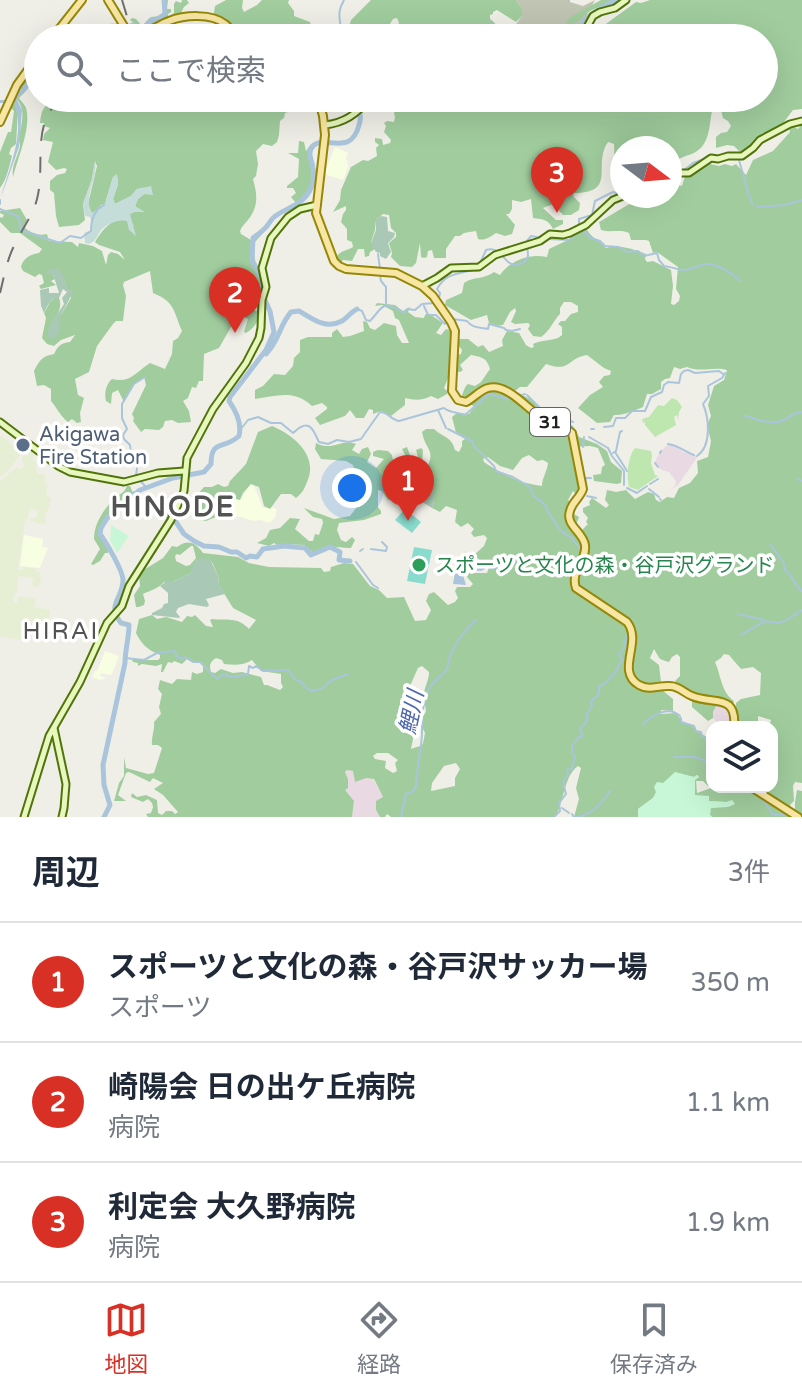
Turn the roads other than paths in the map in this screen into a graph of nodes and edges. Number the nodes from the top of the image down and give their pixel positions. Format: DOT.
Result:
graph roads {
  1 [pos="82,0"];
  2 [pos="108,0"];
  3 [pos="626,0"];
  4 [pos="63,24"];
  5 [pos="123,24"];
  6 [pos="165,24"];
  7 [pos="224,24"];
  8 [pos="589,24"];
  9 [pos="24,76"];
  10 [pos="322,112"];
  11 [pos="356,112"];
  12 [pos="802,121"];
  13 [pos="0,122"];
  14 [pos="325,125"];
  15 [pos="682,173"];
  16 [pos="610,203"];
  17 [pos="317,205"];
  18 [pos="422,286"];
  19 [pos="0,422"];
  20 [pos="185,474"];
  21 [pos="734,721"];
  22 [pos="54,728"];
  23 [pos="760,793"];
  24 [pos="24,817"];
  25 [pos="62,817"];
  26 [pos="798,817"];
  1 -- 4 [label="main road"];
  2 -- 5 [label="main road"];
  3 -- 8 [label="main road"];
  6 -- 7 [label="main road"];
  9 -- 13 [label="main road"];
  10 -- 14 [label="main road, 31"];
  11 -- 14 [label="main road"];
  12 -- 15 [label="main road"];
  14 -- 17 [label="main road, 31"];
  16 -- 18 [label="main road"];
  17 -- 18 [label="main road, 31"];
  17 -- 20 [label="main road"];
  18 -- 21 [label="main road, 31"];
  19 -- 20 [label="main road"];
  20 -- 22 [label="main road"];
  22 -- 24 [label="main road"];
  22 -- 25 [label="main road"];
  23 -- 26 [label="main road"];
}
